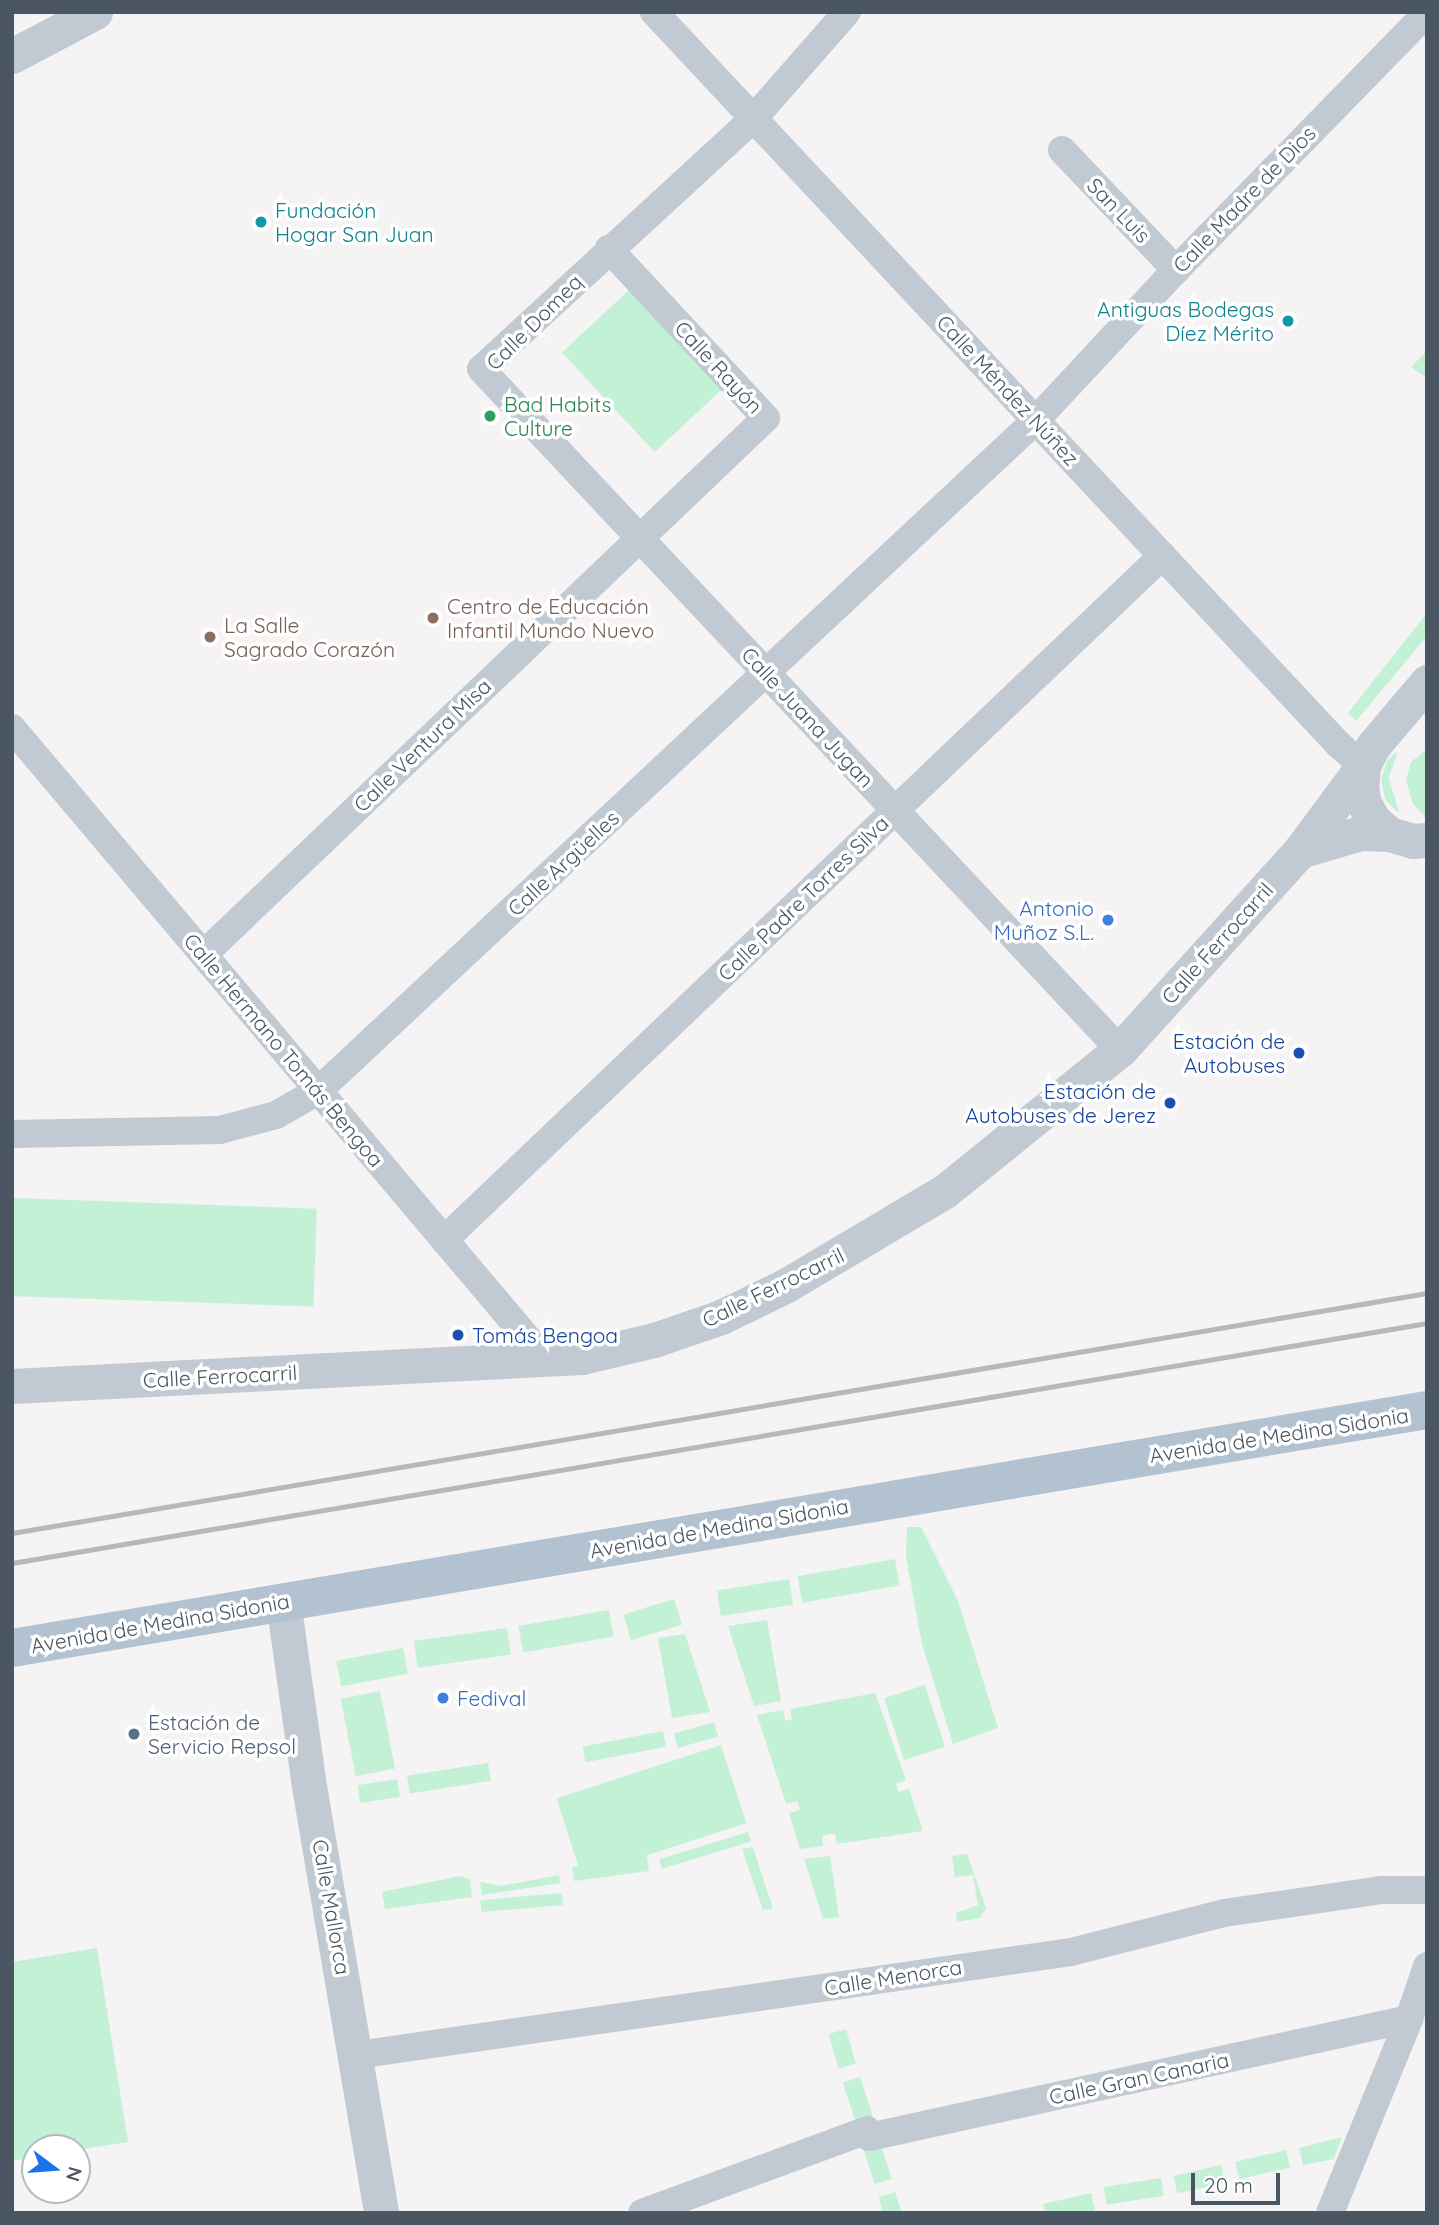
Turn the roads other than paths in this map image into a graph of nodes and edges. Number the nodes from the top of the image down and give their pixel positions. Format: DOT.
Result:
graph roads {
  1 [pos="95,12"];
  2 [pos="654,12"];
  3 [pos="847,12"];
  4 [pos="1427,13"];
  5 [pos="12,56"];
  6 [pos="753,119"];
  7 [pos="1062,150"];
  8 [pos="609,249"];
  9 [pos="1176,270"];
  10 [pos="1036,420"];
  11 [pos="640,538"];
  12 [pos="1162,555"];
  13 [pos="767,674"];
  14 [pos="1427,682"];
  15 [pos="1427,713"];
  16 [pos="1385,729"];
  17 [pos="16,741"];
  18 [pos="1363,766"];
  19 [pos="895,810"];
  20 [pos="1388,834"];
  21 [pos="1427,840"];
  22 [pos="1300,851"];
  23 [pos="205,953"];
  24 [pos="1120,1050"];
  25 [pos="318,1091"];
  26 [pos="12,1134"];
  27 [pos="444,1240"];
  28 [pos="545,1359"];
  29 [pos="12,1386"];
  30 [pos="1427,1410"];
  31 [pos="283,1601"];
  32 [pos="12,1648"];
  33 [pos="1427,1890"];
  34 [pos="1427,1966"];
  35 [pos="1409,2019"];
  36 [pos="357,2055"];
  37 [pos="381,2213"];
  38 [pos="642,2213"];
  39 [pos="1330,2213"];
  1 -- 5 [label="street"];
  2 -- 6 [label="street, Calle Méndez Núñez"];
  3 -- 6 [label="street, Calle Domeq"];
  4 -- 9 [label="street, Calle Madre de Dios"];
  6 -- 8 [label="street, Calle Domeq"];
  6 -- 10 [label="street, Calle Méndez Núñez"];
  7 -- 9 [label="street, San Luis"];
  8 -- 11 [label="street, Calle Rayón"];
  8 -- 11 [label="street, Calle Domeq"];
  9 -- 10 [label="street, Calle Madre de Dios"];
  10 -- 12 [label="street, Calle Méndez Núñez"];
  10 -- 13 [label="street, Calle Argüelles"];
  11 -- 13 [label="street, Calle Juana Jugan"];
  11 -- 23 [label="street, Calle Ventura Misa"];
  12 -- 18 [label="street, Calle Méndez Núñez"];
  12 -- 19 [label="street, Calle Padre Torres Silva"];
  13 -- 19 [label="street, Calle Juana Jugan"];
  13 -- 25 [label="street, Calle Argüelles"];
  14 -- 16 [label="street, Calle Ferrocarril"];
  15 -- 16 [label="street"];
  16 -- 18 [label="street, Calle Ferrocarril"];
  17 -- 23 [label="street, Calle Hermano Tomás Bengoa"];
  18 -- 20 [label="street"];
  18 -- 22 [label="street, Calle Ferrocarril"];
  19 -- 24 [label="street, Calle Juana Jugan"];
  19 -- 27 [label="street, Calle Padre Torres Silva"];
  20 -- 21 [label="street"];
  20 -- 22 [label="street"];
  22 -- 24 [label="street, Calle Ferrocarril"];
  23 -- 25 [label="street, Calle Hermano Tomás Bengoa"];
  24 -- 28 [label="street, Calle Ferrocarril"];
  25 -- 26 [label="street, Calle Argüelles"];
  25 -- 27 [label="street, Calle Hermano Tomás Bengoa"];
  27 -- 28 [label="street, Calle Hermano Tomás Bengoa"];
  28 -- 29 [label="street, Calle Ferrocarril"];
  30 -- 31 [label="main road, Avenida de Medina Sidonia"];
  31 -- 32 [label="main road, Avenida de Medina Sidonia"];
  31 -- 36 [label="street, Calle Mallorca"];
  33 -- 36 [label="street, Calle Menorca"];
  34 -- 35 [label="street"];
  35 -- 38 [label="street, Calle Gran Canaria"];
  35 -- 39 [label="street"];
  36 -- 37 [label="street, Calle Mallorca"];
}
